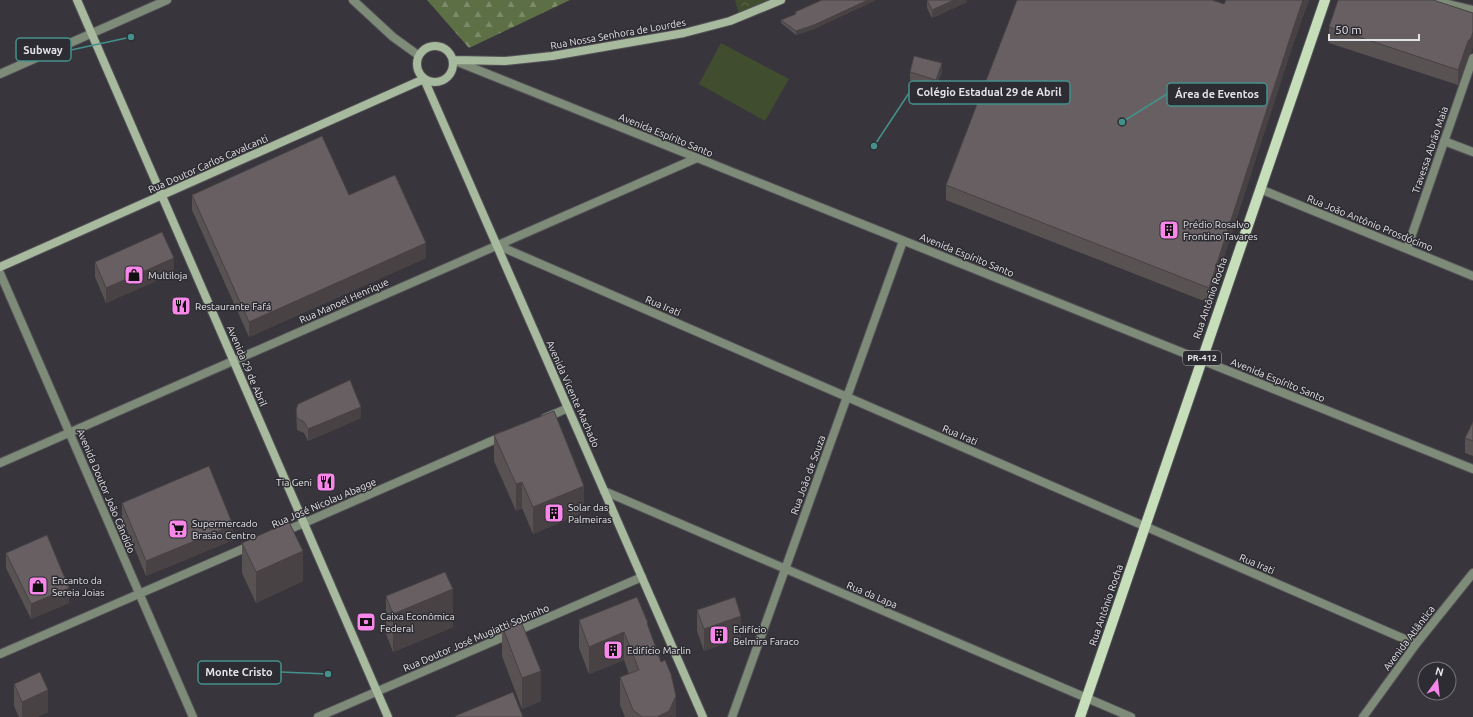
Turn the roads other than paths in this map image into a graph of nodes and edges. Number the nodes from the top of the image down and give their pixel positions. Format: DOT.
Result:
graph roads {
  1 [pos="78,0"];
  2 [pos="167,0"];
  3 [pos="353,0"];
  4 [pos="781,0"];
  5 [pos="1324,0"];
  6 [pos="1431,0"];
  7 [pos="1473,10"];
  8 [pos="92,33"];
  9 [pos="418,55"];
  10 [pos="1473,58"];
  11 [pos="453,60"];
  12 [pos="0,74"];
  13 [pos="424,79"];
  14 [pos="1444,141"];
  15 [pos="1473,152"];
  16 [pos="697,158"];
  17 [pos="1260,190"];
  18 [pos="162,195"];
  19 [pos="903,241"];
  20 [pos="497,245"];
  21 [pos="1407,249"];
  22 [pos="0,267"];
  23 [pos="0,274"];
  24 [pos="1473,276"];
  25 [pos="1202,360"];
  26 [pos="234,361"];
  27 [pos="847,397"];
  28 [pos="568,408"];
  29 [pos="539,421"];
  30 [pos="69,433"];
  31 [pos="509,433"];
  32 [pos="0,463"];
  33 [pos="1473,469"];
  34 [pos="604,491"];
  35 [pos="304,522"];
  36 [pos="1145,526"];
  37 [pos="275,535"];
  38 [pos="261,541"];
  39 [pos="785,569"];
  40 [pos="1473,573"];
  41 [pos="642,577"];
  42 [pos="139,594"];
  43 [pos="1416,644"];
  44 [pos="0,654"];
  45 [pos="377,692"];
  46 [pos="1087,698"];
  47 [pos="193,717"];
  48 [pos="318,717"];
  49 [pos="388,717"];
  50 [pos="703,717"];
  51 [pos="732,717"];
  52 [pos="1080,717"];
  53 [pos="1131,717"];
  54 [pos="1363,717"];
  1 -- 8 [label="main road, Avenida 29 de Abril"];
  2 -- 8 [label="street"];
  3 -- 9 [label="street"];
  4 -- 11 [label="main road, Rua Nossa Senhora de Lourdes"];
  5 -- 17 [label="main road, Rua Antônio Rocha / PR-412"];
  6 -- 7 [label="street"];
  8 -- 12 [label="street"];
  8 -- 18 [label="main road, Avenida 29 de Abril"];
  9 -- 11 [label="main road"];
  9 -- 13 [label="main road"];
  10 -- 14 [label="street, Travessa Abrão Maia"];
  11 -- 13 [label="main road"];
  11 -- 16 [label="street, Avenida Espírito Santo"];
  13 -- 18 [label="main road, Rua Doutor Carlos Cavalcanti"];
  13 -- 20 [label="main road, Avenida Vicente Machado"];
  14 -- 15 [label="street"];
  14 -- 21 [label="street, Travessa Abrão Maia"];
  16 -- 19 [label="street, Avenida Espírito Santo"];
  16 -- 20 [label="street, Rua Manoel Henrique"];
  17 -- 21 [label="street, Rua João Antônio Prosdócimo"];
  17 -- 25 [label="main road, Rua Antônio Rocha / PR-412"];
  18 -- 22 [label="main road, Rua Doutor Carlos Cavalcanti"];
  18 -- 26 [label="main road, Avenida 29 de Abril"];
  19 -- 25 [label="street, Avenida Espírito Santo"];
  19 -- 27 [label="street, Rua João de Souza"];
  20 -- 26 [label="street, Rua Manoel Henrique"];
  20 -- 27 [label="street, Rua Irati"];
  20 -- 28 [label="main road, Avenida Vicente Machado"];
  21 -- 24 [label="street, Rua João Antônio Prosdócimo"];
  23 -- 30 [label="street, Avenida Doutor João Cândido"];
  25 -- 33 [label="street, Avenida Espírito Santo"];
  25 -- 36 [label="main road, Rua Antônio Rocha / PR-412"];
  26 -- 30 [label="street, Rua Manoel Henrique"];
  26 -- 35 [label="main road, Avenida 29 de Abril"];
  27 -- 36 [label="street, Rua Irati"];
  27 -- 39 [label="street, Rua João de Souza"];
  28 -- 29 [label="street"];
  28 -- 34 [label="main road, Avenida Vicente Machado"];
  30 -- 32 [label="street, Rua Manoel Henrique"];
  30 -- 42 [label="street, Avenida Doutor João Cândido"];
  31 -- 35 [label="street, Rua José Nicolau Abagge"];
  34 -- 39 [label="street, Rua da Lapa"];
  34 -- 41 [label="main road, Avenida Vicente Machado"];
  35 -- 37 [label="street, Rua José Nicolau Abagge"];
  35 -- 45 [label="main road, Avenida 29 de Abril"];
  36 -- 43 [label="street, Rua Irati"];
  36 -- 46 [label="main road, Rua Antônio Rocha / PR-412"];
  38 -- 42 [label="street"];
  39 -- 46 [label="street, Rua da Lapa"];
  39 -- 51 [label="street, Rua João de Souza"];
  40 -- 43 [label="street, Avenida Atlântica"];
  41 -- 45 [label="street, Rua Doutor José Mugiatti Sobrinho"];
  41 -- 50 [label="main road, Avenida Vicente Machado"];
  42 -- 44 [label="street"];
  42 -- 47 [label="street, Avenida Doutor João Cândido"];
  43 -- 54 [label="street, Avenida Atlântica"];
  45 -- 48 [label="street, Rua Doutor José Mugiatti Sobrinho"];
  45 -- 49 [label="main road, Avenida 29 de Abril"];
  46 -- 52 [label="main road, Rua Antônio Rocha / PR-412"];
  46 -- 53 [label="street, Rua da Lapa"];
}
